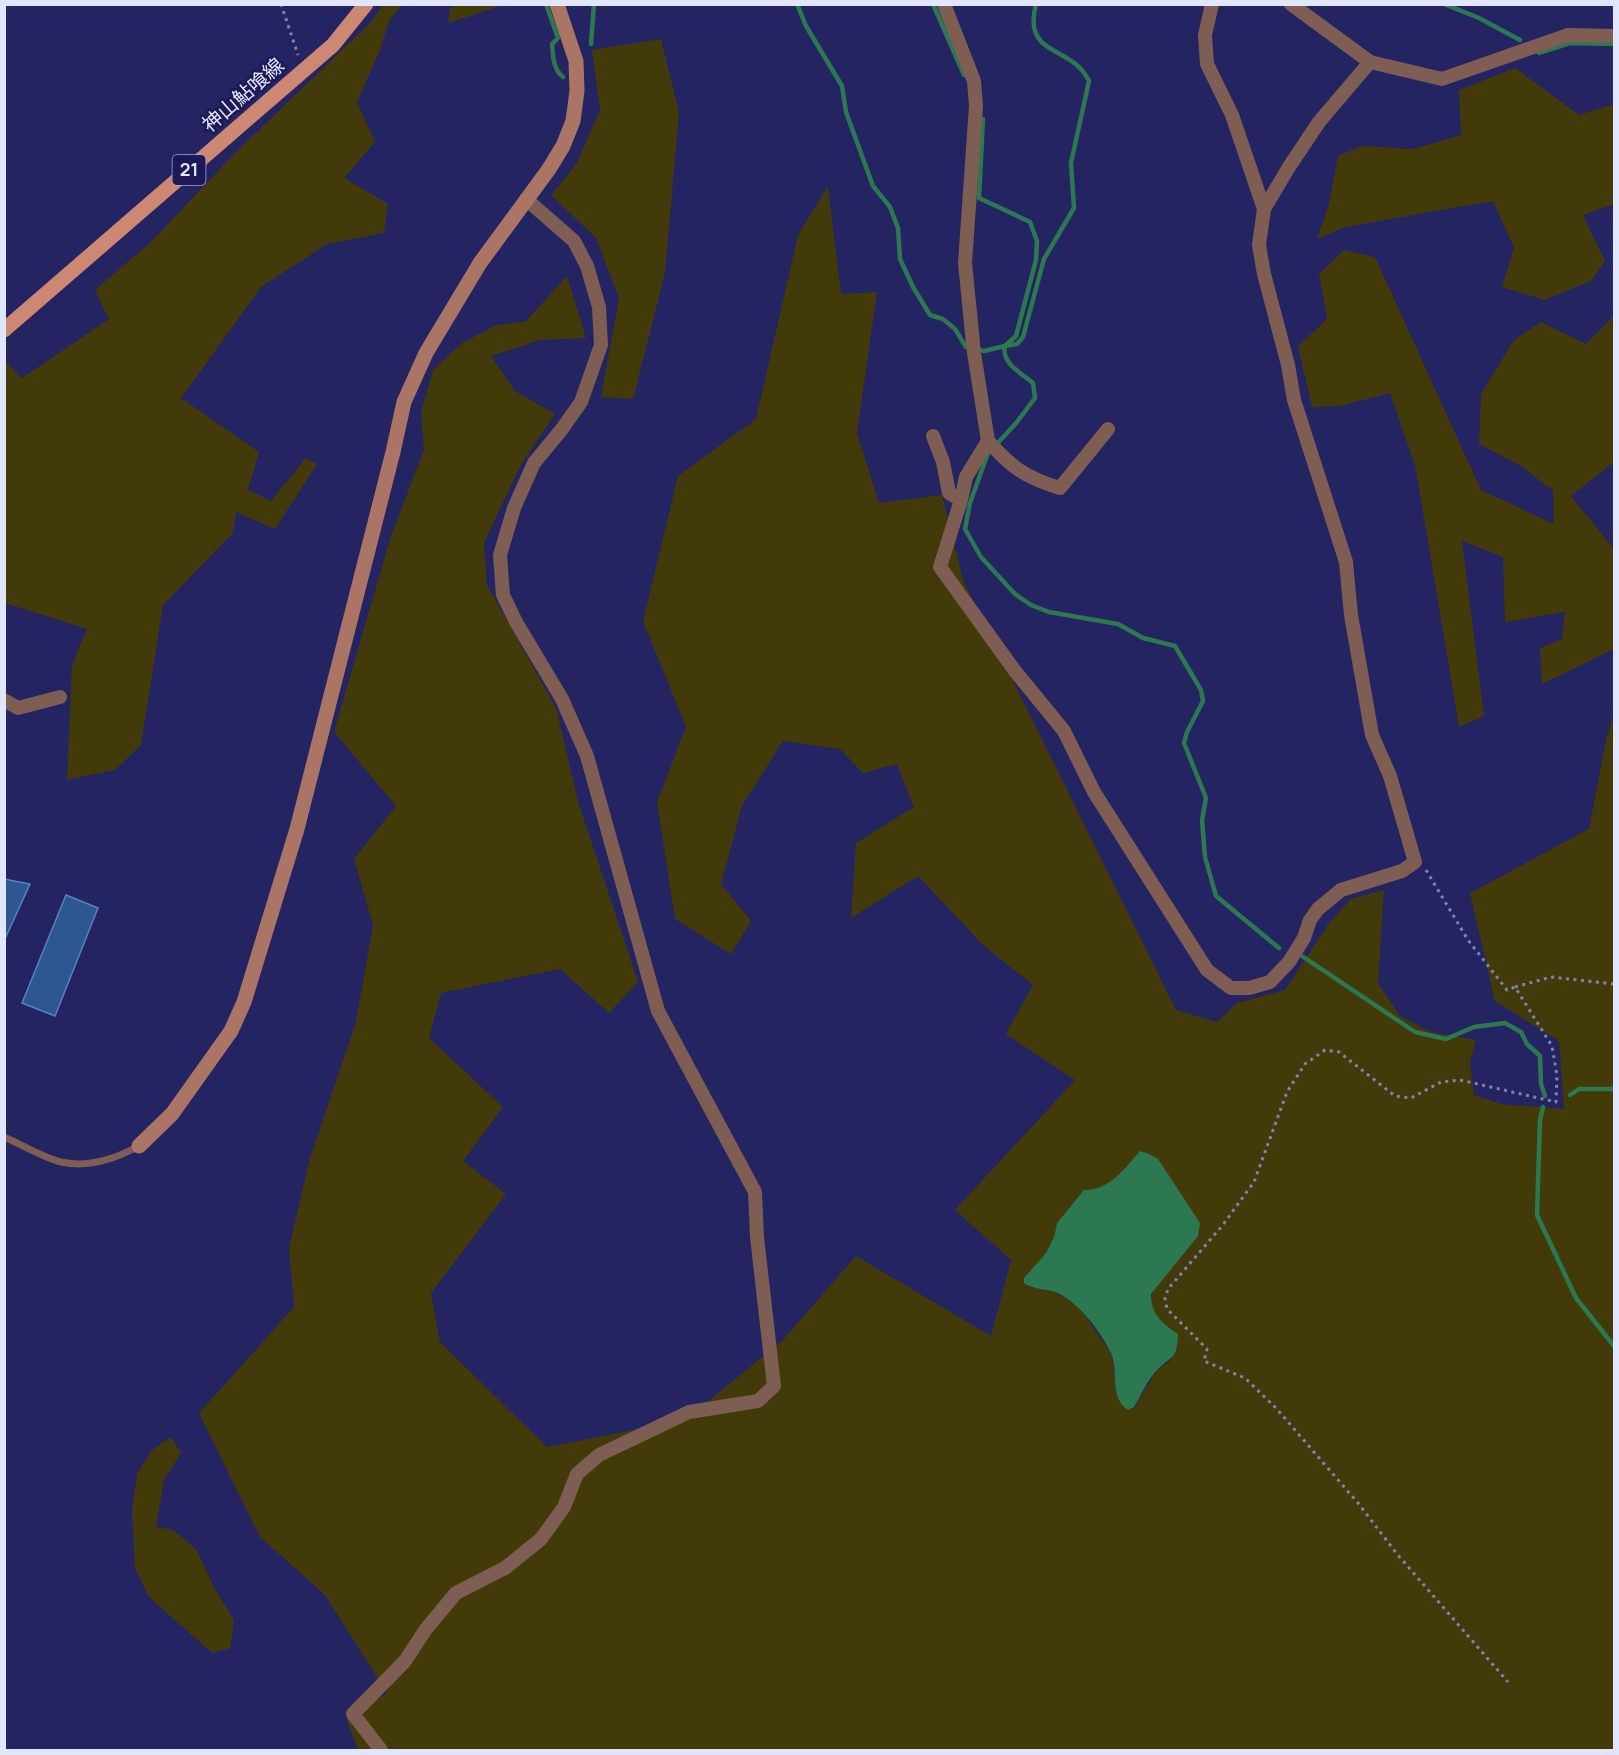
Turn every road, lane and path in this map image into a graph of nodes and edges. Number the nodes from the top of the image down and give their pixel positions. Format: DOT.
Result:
graph roads {
  1 [pos="281,4"];
  2 [pos="366,4"];
  3 [pos="557,4"];
  4 [pos="944,4"];
  5 [pos="1212,4"];
  6 [pos="1291,4"];
  7 [pos="1614,36"];
  8 [pos="1370,62"];
  9 [pos="303,71"];
  10 [pos="526,200"];
  11 [pos="1264,209"];
  12 [pos="4,330"];
  13 [pos="1108,429"];
  14 [pos="933,436"];
  15 [pos="992,446"];
  16 [pos="961,500"];
  17 [pos="60,697"];
  18 [pos="4,700"];
  19 [pos="1415,862"];
  20 [pos="1614,984"];
  21 [pos="1515,987"];
  22 [pos="4,1137"];
  23 [pos="139,1146"];
  24 [pos="1508,1683"];
  25 [pos="381,1750"];
  1 -- 9 [label="path"];
  2 -- 9 [label="main road, 神山鮎喰線 / 21"];
  3 -- 10 [label="street"];
  4 -- 15 [label="street"];
  5 -- 11 [label="street"];
  6 -- 8 [label="street"];
  7 -- 8 [label="street"];
  8 -- 11 [label="street"];
  9 -- 12 [label="main road, 神山鮎喰線 / 21"];
  10 -- 23 [label="street"];
  10 -- 25 [label="street"];
  11 -- 19 [label="street"];
  13 -- 15 [label="street"];
  14 -- 16 [label="street"];
  15 -- 16 [label="street"];
  16 -- 19 [label="street"];
  17 -- 18 [label="street"];
  19 -- 21 [label="path"];
  20 -- 21 [label="path"];
  21 -- 24 [label="path"];
  22 -- 23 [label="lane"];
}
